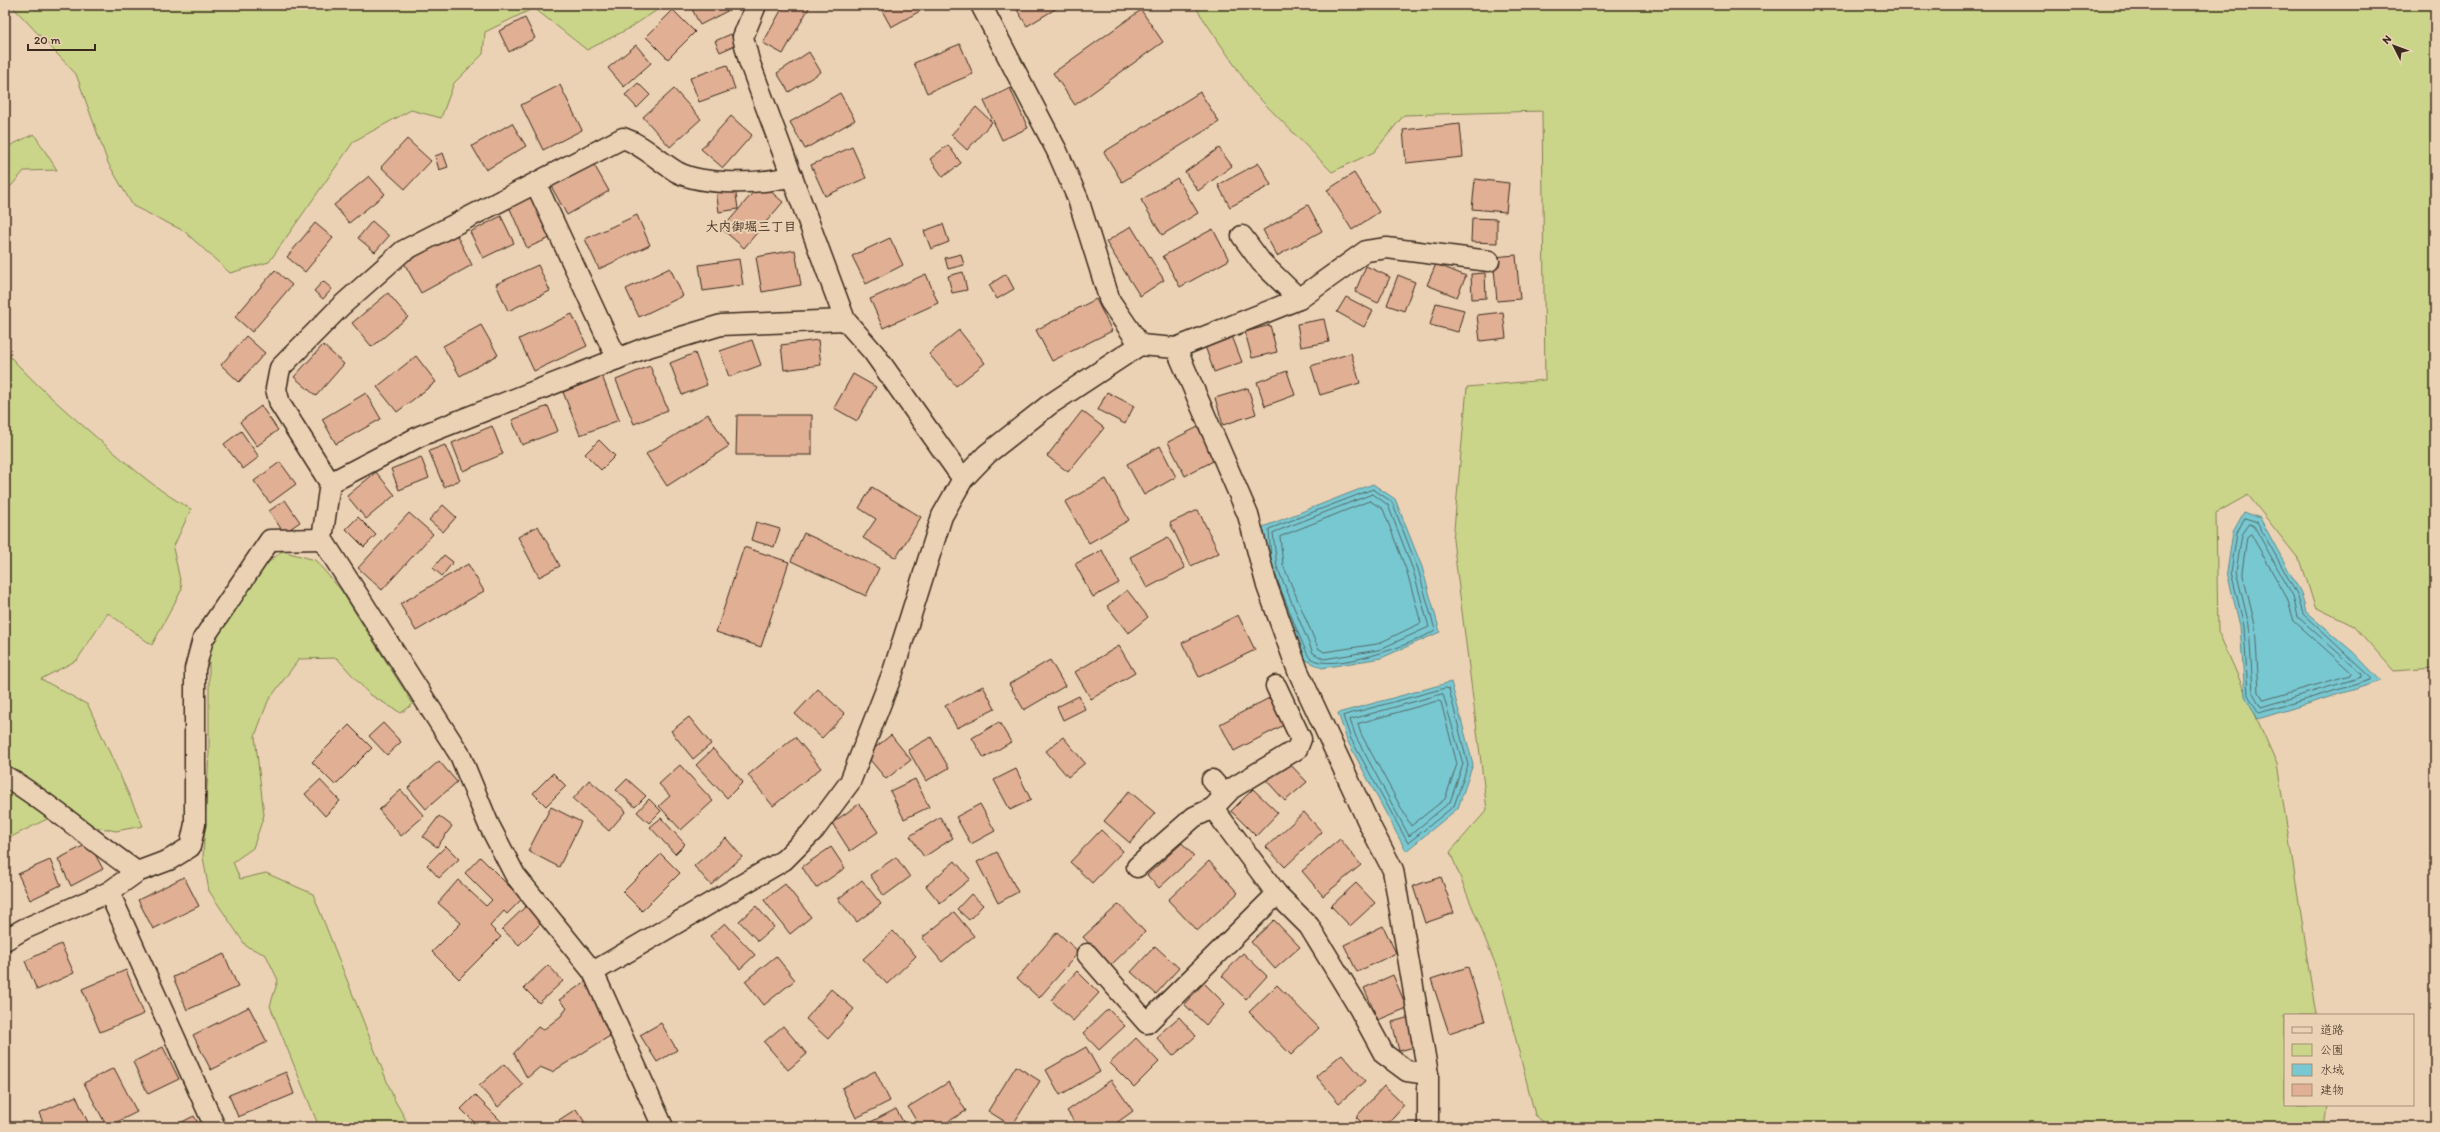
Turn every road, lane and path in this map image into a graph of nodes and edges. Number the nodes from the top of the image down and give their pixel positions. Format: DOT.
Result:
graph roads {
  1 [pos="756,5"];
  2 [pos="981,5"];
  3 [pos="792,176"];
  4 [pos="536,184"];
  5 [pos="1242,236"];
  6 [pos="1489,261"];
  7 [pos="1299,299"];
  8 [pos="845,320"];
  9 [pos="1140,345"];
  10 [pos="1176,348"];
  11 [pos="617,359"];
  12 [pos="963,480"];
  13 [pos="330,483"];
  14 [pos="322,539"];
  15 [pos="1276,686"];
  16 [pos="5,776"];
  17 [pos="1212,780"];
  18 [pos="1219,802"];
  19 [pos="1137,867"];
  20 [pos="137,872"];
  21 [pos="108,892"];
  22 [pos="1278,894"];
  23 [pos="5,940"];
  24 [pos="1087,954"];
  25 [pos="593,972"];
  26 [pos="1428,1074"];
  27 [pos="215,1127"];
  28 [pos="663,1127"];
  29 [pos="1428,1127"];
  1 -- 3 [label="street"];
  2 -- 9 [label="street"];
  3 -- 4 [label="street"];
  3 -- 8 [label="street"];
  4 -- 11 [label="street"];
  4 -- 13 [label="street"];
  5 -- 7 [label="street"];
  6 -- 7 [label="street"];
  7 -- 10 [label="street"];
  8 -- 11 [label="street"];
  8 -- 12 [label="street"];
  9 -- 10 [label="street"];
  9 -- 12 [label="street"];
  10 -- 26 [label="street"];
  11 -- 13 [label="street"];
  12 -- 25 [label="street"];
  13 -- 14 [label="street"];
  14 -- 20 [label="street"];
  14 -- 25 [label="street"];
  15 -- 18 [label="street"];
  16 -- 20 [label="street"];
  17 -- 18 [label="street"];
  18 -- 19 [label="street"];
  18 -- 22 [label="street"];
  20 -- 21 [label="street"];
  21 -- 23 [label="street"];
  21 -- 27 [label="street"];
  22 -- 24 [label="street"];
  22 -- 26 [label="street"];
  25 -- 28 [label="street"];
  26 -- 29 [label="street"];
}
